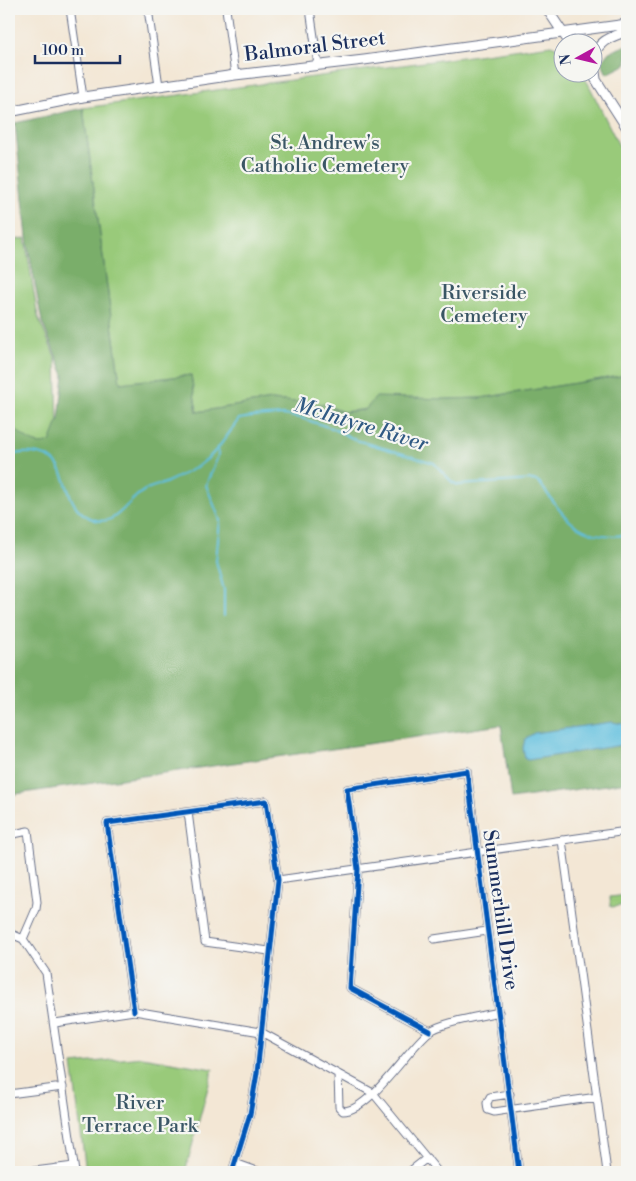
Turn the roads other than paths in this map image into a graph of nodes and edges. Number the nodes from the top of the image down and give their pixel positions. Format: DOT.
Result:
graph roads {
  1 [pos="70,9"];
  2 [pos="148,9"];
  3 [pos="226,9"];
  4 [pos="310,9"];
  5 [pos="546,9"];
  6 [pos="627,24"];
  7 [pos="627,31"];
  8 [pos="562,32"];
  9 [pos="554,33"];
  10 [pos="604,41"];
  11 [pos="318,66"];
  12 [pos="235,75"];
  13 [pos="598,82"];
  14 [pos="159,86"];
  15 [pos="83,97"];
  16 [pos="9,112"];
  17 [pos="627,128"];
  18 [pos="188,812"];
  19 [pos="627,831"];
  20 [pos="9,835"];
  21 [pos="562,840"];
  22 [pos="476,851"];
  23 [pos="358,869"];
  24 [pos="278,880"];
  25 [pos="487,931"];
  26 [pos="9,933"];
  27 [pos="23,938"];
  28 [pos="434,939"];
  29 [pos="269,952"];
  30 [pos="134,1011"];
  31 [pos="499,1012"];
  32 [pos="54,1023"];
  33 [pos="430,1031"];
  34 [pos="261,1032"];
  35 [pos="338,1074"];
  36 [pos="63,1087"];
  37 [pos="373,1093"];
  38 [pos="9,1094"];
  39 [pos="510,1094"];
  40 [pos="598,1097"];
  41 [pos="512,1110"];
  42 [pos="427,1158"];
  43 [pos="235,1163"];
  44 [pos="74,1169"];
  45 [pos="27,1172"];
  46 [pos="232,1172"];
  47 [pos="260,1172"];
  48 [pos="409,1172"];
  49 [pos="438,1172"];
  50 [pos="519,1172"];
  51 [pos="607,1172"];
  1 -- 15 [label="street"];
  2 -- 14 [label="street"];
  3 -- 12 [label="street"];
  4 -- 11 [label="street"];
  5 -- 8 [label="main road"];
  6 -- 8 [label="main road, Balmoral Street"];
  7 -- 10 [label="main road"];
  9 -- 11 [label="main road, Balmoral Street"];
  11 -- 12 [label="main road, Balmoral Street"];
  12 -- 14 [label="main road, Balmoral Street"];
  13 -- 17 [label="main road"];
  14 -- 15 [label="main road, Balmoral Street"];
  15 -- 16 [label="main road, Balmoral Street"];
  18 -- 24 [label="street"];
  18 -- 29 [label="street"];
  18 -- 30 [label="street"];
  19 -- 21 [label="street"];
  20 -- 27 [label="street"];
  21 -- 22 [label="street"];
  21 -- 40 [label="street"];
  22 -- 23 [label="street"];
  22 -- 23 [label="street, Summerhill Drive"];
  22 -- 25 [label="street, Summerhill Drive"];
  23 -- 24 [label="street"];
  23 -- 33 [label="street"];
  24 -- 29 [label="street"];
  25 -- 28 [label="street"];
  25 -- 31 [label="street, Summerhill Drive"];
  26 -- 27 [label="street"];
  27 -- 32 [label="street"];
  29 -- 34 [label="street"];
  30 -- 32 [label="street"];
  30 -- 34 [label="street"];
  31 -- 33 [label="street"];
  31 -- 39 [label="street, Summerhill Drive"];
  32 -- 36 [label="street"];
  33 -- 37 [label="street"];
  34 -- 35 [label="street"];
  34 -- 43 [label="street"];
  35 -- 37 [label="street"];
  35 -- 37 [label="street"];
  36 -- 38 [label="street"];
  36 -- 44 [label="street"];
  37 -- 42 [label="street"];
  39 -- 41 [label="street, Summerhill Drive"];
  39 -- 41 [label="street"];
  40 -- 41 [label="street"];
  40 -- 51 [label="street"];
  41 -- 50 [label="street, Summerhill Drive"];
  42 -- 48 [label="street"];
  42 -- 49 [label="street"];
  43 -- 46 [label="street"];
  43 -- 47 [label="street"];
  44 -- 45 [label="street"];
}
